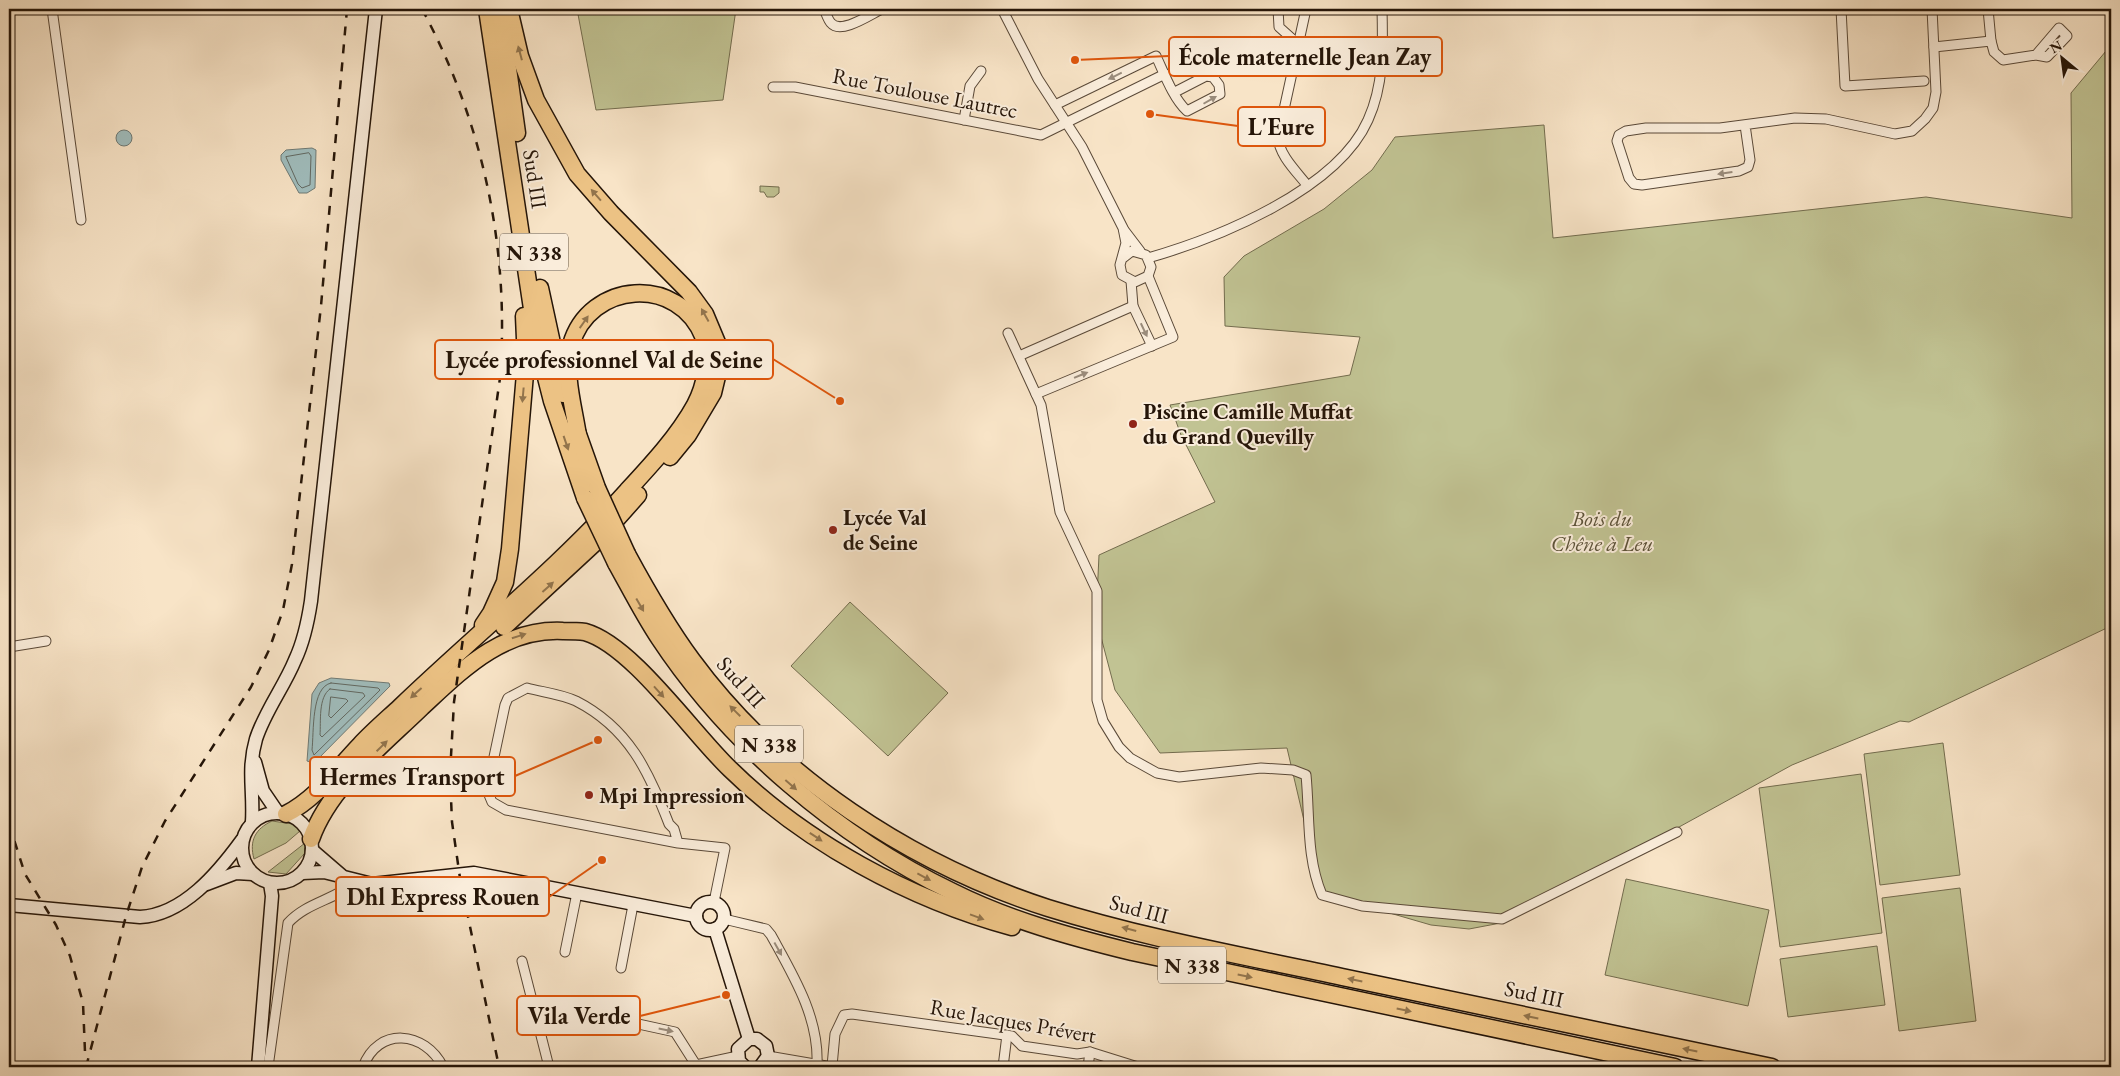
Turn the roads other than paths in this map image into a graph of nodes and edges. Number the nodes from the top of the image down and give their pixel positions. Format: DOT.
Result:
graph roads {
  1 [pos="52,9"];
  2 [pos="376,9"];
  3 [pos="487,9"];
  4 [pos="500,9"];
  5 [pos="509,9"];
  6 [pos="824,9"];
  7 [pos="882,9"];
  8 [pos="1002,9"];
  9 [pos="1278,9"];
  10 [pos="1306,9"];
  11 [pos="1382,9"];
  12 [pos="1841,9"];
  13 [pos="1932,9"];
  14 [pos="1988,9"];
  15 [pos="1991,41"];
  16 [pos="1298,44"];
  17 [pos="1934,47"];
  18 [pos="2036,56"];
  19 [pos="981,71"];
  20 [pos="1165,74"];
  21 [pos="1924,81"];
  22 [pos="773,88"];
  23 [pos="1174,92"];
  24 [pos="1055,105"];
  25 [pos="964,120"];
  26 [pos="1066,122"];
  27 [pos="1745,125"];
  28 [pos="1307,185"];
  29 [pos="81,220"];
  30 [pos="1123,228"];
  31 [pos="1140,252"];
  32 [pos="1123,258"];
  33 [pos="1148,258"];
  34 [pos="1148,276"];
  35 [pos="527,277"];
  36 [pos="1131,281"];
  37 [pos="1133,306"];
  38 [pos="1008,333"];
  39 [pos="1152,346"];
  40 [pos="1019,356"];
  41 [pos="1036,394"];
  42 [pos="578,436"];
  43 [pos="591,493"];
  44 [pos="621,558"];
  45 [pos="46,641"];
  46 [pos="9,647"];
  47 [pos="452,660"];
  48 [pos="450,681"];
  49 [pos="253,752"];
  50 [pos="282,813"];
  51 [pos="252,822"];
  52 [pos="1677,832"];
  53 [pos="242,840"];
  54 [pos="678,843"];
  55 [pos="312,845"];
  56 [pos="302,873"];
  57 [pos="253,874"];
  58 [pos="343,876"];
  59 [pos="356,881"];
  60 [pos="270,883"];
  61 [pos="200,887"];
  62 [pos="577,893"];
  63 [pos="714,902"];
  64 [pos="9,905"];
  65 [pos="633,905"];
  66 [pos="696,916"];
  67 [pos="724,919"];
  68 [pos="715,929"];
  69 [pos="565,952"];
  70 [pos="1132,952"];
  71 [pos="522,961"];
  72 [pos="621,968"];
  73 [pos="533,1001"];
  74 [pos="1007,1036"];
  75 [pos="749,1039"];
  76 [pos="1090,1052"];
  77 [pos="738,1056"];
  78 [pos="768,1056"];
  79 [pos="817,1064"];
  80 [pos="696,1066"];
  81 [pos="832,1066"];
  82 [pos="258,1067"];
  83 [pos="268,1067"];
  84 [pos="363,1067"];
  85 [pos="443,1067"];
  86 [pos="549,1067"];
  87 [pos="745,1067"];
  88 [pos="760,1067"];
  89 [pos="1003,1067"];
  90 [pos="1088,1067"];
  91 [pos="1138,1067"];
  92 [pos="1675,1067"];
  93 [pos="1772,1067"];
  1 -- 29 [label="street"];
  2 -- 49 [label="street"];
  3 -- 35 [label="highway, Sud III / N 338"];
  4 -- 42 [label="highway, Sud III / N 338"];
  48 -- 5 [label="highway, one-way"];
  6 -- 7 [label="street"];
  8 -- 24 [label="street, Rue Toulouse Lautrec"];
  9 -- 16 [label="street"];
  10 -- 16 [label="street"];
  11 -- 28 [label="street"];
  12 -- 21 [label="street"];
  13 -- 17 [label="street"];
  14 -- 15 [label="street"];
  15 -- 17 [label="street"];
  15 -- 18 [label="street"];
  16 -- 28 [label="street"];
  17 -- 27 [label="street"];
  19 -- 25 [label="street"];
  20 -- 23 [label="street"];
  20 -- 24 [label="street, one-way"];
  20 -- 26 [label="street, Rue Toulouse Lautrec"];
  22 -- 25 [label="street, Rue Toulouse Lautrec"];
  23 -- 23 [label="street, one-way"];
  24 -- 26 [label="street, Rue Toulouse Lautrec"];
  25 -- 26 [label="street, Rue Toulouse Lautrec"];
  26 -- 30 [label="street, Rue Toulouse Lautrec"];
  27 -- 27 [label="street, one-way"];
  28 -- 33 [label="street"];
  30 -- 31 [label="street, Rue Toulouse Lautrec"];
  30 -- 32 [label="street, Rue Toulouse Lautrec"];
  31 -- 32 [label="street"];
  31 -- 33 [label="street"];
  32 -- 36 [label="street"];
  33 -- 34 [label="street"];
  34 -- 36 [label="street"];
  34 -- 39 [label="street"];
  35 -- 43 [label="highway, Sud III / N 338, one-way"];
  35 -- 47 [label="highway, one-way"];
  36 -- 37 [label="street"];
  37 -- 39 [label="street, one-way"];
  37 -- 40 [label="street"];
  38 -- 40 [label="street"];
  41 -- 39 [label="street, one-way"];
  40 -- 41 [label="street"];
  41 -- 52 [label="street"];
  42 -- 43 [label="highway, Sud III / N 338"];
  42 -- 47 [label="highway, one-way"];
  43 -- 44 [label="highway, N 338, bridge"];
  44 -- 70 [label="highway, Sud III / N 338, one-way"];
  93 -- 44 [label="highway, Sud III / N 338, one-way"];
  45 -- 46 [label="street"];
  47 -- 50 [label="highway, one-way"];
  55 -- 48 [label="highway, one-way"];
  48 -- 70 [label="highway, one-way"];
  49 -- 50 [label="street"];
  49 -- 51 [label="street"];
  50 -- 51 [label="street"];
  50 -- 55 [label="street"];
  51 -- 53 [label="street"];
  53 -- 57 [label="street"];
  53 -- 61 [label="street"];
  54 -- 54 [label="street"];
  54 -- 63 [label="street"];
  55 -- 56 [label="street"];
  55 -- 58 [label="street"];
  56 -- 58 [label="street"];
  56 -- 60 [label="street"];
  57 -- 60 [label="street"];
  57 -- 61 [label="street"];
  58 -- 59 [label="street"];
  59 -- 62 [label="street"];
  59 -- 83 [label="street"];
  60 -- 82 [label="street"];
  61 -- 64 [label="street"];
  62 -- 65 [label="street"];
  62 -- 69 [label="street"];
  63 -- 66 [label="street"];
  63 -- 67 [label="street"];
  65 -- 66 [label="street"];
  65 -- 72 [label="street"];
  66 -- 68 [label="street"];
  67 -- 68 [label="street"];
  67 -- 79 [label="street, one-way"];
  68 -- 75 [label="street"];
  70 -- 92 [label="highway, Sud III / N 338, one-way"];
  71 -- 73 [label="street"];
  73 -- 80 [label="street, one-way"];
  73 -- 86 [label="street"];
  74 -- 76 [label="street, Rue Jacques Prévert"];
  74 -- 81 [label="street, Rue Jacques Prévert"];
  74 -- 89 [label="street"];
  75 -- 77 [label="street"];
  75 -- 78 [label="street"];
  76 -- 90 [label="street"];
  76 -- 91 [label="street, Rue Jacques Prévert"];
  77 -- 80 [label="street"];
  77 -- 87 [label="street"];
  78 -- 79 [label="street"];
  78 -- 88 [label="street"];
  79 -- 81 [label="street"];
  84 -- 85 [label="street"];
}
